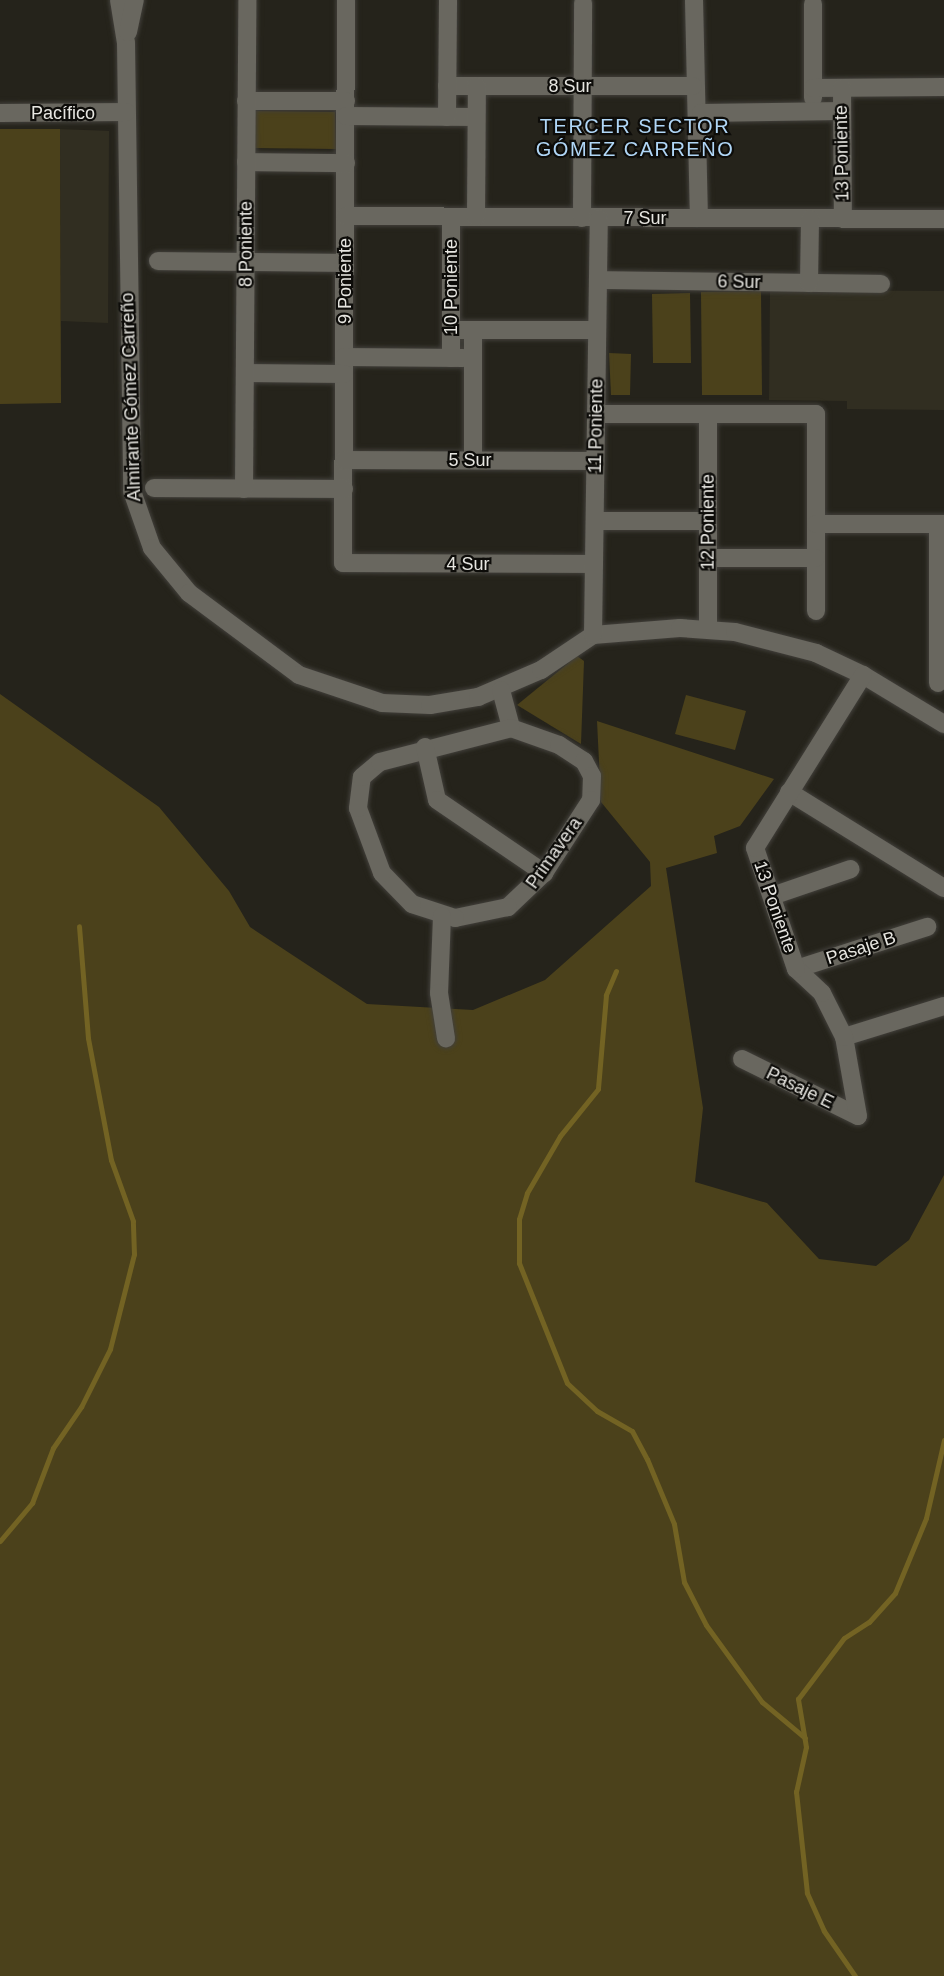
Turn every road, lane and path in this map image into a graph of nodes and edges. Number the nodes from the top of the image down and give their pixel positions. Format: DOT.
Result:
graph roads {
  1 [pos="119,0"];
  2 [pos="135,0"];
  3 [pos="247,0"];
  4 [pos="346,0"];
  5 [pos="448,0"];
  6 [pos="694,0"];
  7 [pos="584,3"];
  8 [pos="813,4"];
  9 [pos="126,43"];
  10 [pos="447,86"];
  11 [pos="477,86"];
  12 [pos="583,86"];
  13 [pos="693,86"];
  14 [pos="944,87"];
  15 [pos="813,88"];
  16 [pos="842,88"];
  17 [pos="246,101"];
  18 [pos="346,109"];
  19 [pos="842,111"];
  20 [pos="126,112"];
  21 [pos="814,112"];
  22 [pos="0,113"];
  23 [pos="701,113"];
  24 [pos="447,117"];
  25 [pos="477,117"];
  26 [pos="246,162"];
  27 [pos="346,163"];
  28 [pos="345,216"];
  29 [pos="451,217"];
  30 [pos="476,217"];
  31 [pos="590,218"];
  32 [pos="699,218"];
  33 [pos="810,219"];
  34 [pos="843,219"];
  35 [pos="944,219"];
  36 [pos="158,261"];
  37 [pos="246,262"];
  38 [pos="345,262"];
  39 [pos="598,280"];
  40 [pos="809,283"];
  41 [pos="881,284"];
  42 [pos="451,330"];
  43 [pos="473,330"];
  44 [pos="597,330"];
  45 [pos="450,358"];
  46 [pos="473,358"];
  47 [pos="344,366"];
  48 [pos="245,374"];
  49 [pos="596,414"];
  50 [pos="708,414"];
  51 [pos="344,460"];
  52 [pos="473,460"];
  53 [pos="595,461"];
  54 [pos="154,488"];
  55 [pos="244,489"];
  56 [pos="344,489"];
  57 [pos="595,521"];
  58 [pos="708,521"];
  59 [pos="816,524"];
  60 [pos="941,524"];
  61 [pos="708,558"];
  62 [pos="816,558"];
  63 [pos="343,563"];
  64 [pos="594,564"];
  65 [pos="816,611"];
  66 [pos="708,629"];
  67 [pos="593,635"];
  68 [pos="863,675"];
  69 [pos="938,683"];
  70 [pos="501,690"];
  71 [pos="944,724"];
  72 [pos="510,728"];
  73 [pos="425,747"];
  74 [pos="789,792"];
  75 [pos="851,869"];
  76 [pos="544,873"];
  77 [pos="944,888"];
  78 [pos="772,896"];
  79 [pos="442,916"];
  80 [pos="927,927"];
  81 [pos="796,969"];
  82 [pos="944,1006"];
  83 [pos="844,1037"];
  84 [pos="446,1038"];
  85 [pos="742,1059"];
  86 [pos="858,1116"];
  1 -- 9 [label="street, Almirante Gómez Carreño"];
  2 -- 9 [label="street, Almirante Gómez Carreño"];
  3 -- 17 [label="street, 8 Poniente"];
  4 -- 18 [label="street, 9 Poniente"];
  5 -- 10 [label="street"];
  6 -- 13 [label="street"];
  7 -- 12 [label="street, 11 Poniente"];
  8 -- 15 [label="street, 13 Poniente"];
  9 -- 20 [label="street, Almirante Gómez Carreño"];
  10 -- 11 [label="street, 8 Sur"];
  10 -- 24 [label="street"];
  11 -- 12 [label="street, 8 Sur"];
  11 -- 25 [label="street, 10 Poniente"];
  12 -- 13 [label="street, 8 Sur"];
  12 -- 31 [label="street, 11 Poniente"];
  13 -- 23 [label="street"];
  14 -- 16 [label="street"];
  15 -- 16 [label="street"];
  15 -- 21 [label="street, 13 Poniente"];
  16 -- 19 [label="street, 13 Poniente"];
  17 -- 18 [label="street"];
  17 -- 26 [label="street, 8 Poniente"];
  18 -- 24 [label="street"];
  18 -- 27 [label="street, 9 Poniente"];
  19 -- 21 [label="street"];
  19 -- 34 [label="street, 13 Poniente"];
  20 -- 22 [label="street, Pacífico"];
  20 -- 70 [label="street, Almirante Gómez Carreño"];
  21 -- 23 [label="street"];
  23 -- 32 [label="street"];
  24 -- 25 [label="street"];
  25 -- 30 [label="street, 10 Poniente"];
  26 -- 27 [label="street"];
  26 -- 37 [label="street, 8 Poniente"];
  27 -- 28 [label="street, 9 Poniente"];
  28 -- 29 [label="street, 7 Sur"];
  28 -- 38 [label="street, 9 Poniente"];
  29 -- 30 [label="street, 7 Sur"];
  29 -- 42 [label="street, 10 Poniente"];
  30 -- 31 [label="street, 7 Sur"];
  31 -- 32 [label="street, 7 Sur"];
  31 -- 39 [label="street, 11 Poniente"];
  32 -- 33 [label="street, 7 Sur"];
  33 -- 34 [label="street, 7 Sur"];
  33 -- 40 [label="street"];
  34 -- 35 [label="street, 7 Sur"];
  36 -- 37 [label="street"];
  37 -- 38 [label="street"];
  37 -- 48 [label="street, 8 Poniente"];
  38 -- 47 [label="street, 9 Poniente"];
  39 -- 40 [label="street, 6 Sur"];
  39 -- 44 [label="street, 11 Poniente"];
  40 -- 41 [label="street, 6 Sur"];
  42 -- 43 [label="street"];
  42 -- 45 [label="street, 10 Poniente"];
  43 -- 44 [label="street"];
  43 -- 46 [label="street, 10 Poniente"];
  44 -- 49 [label="street, 11 Poniente"];
  45 -- 46 [label="street"];
  45 -- 47 [label="street"];
  46 -- 52 [label="street, 10 Poniente"];
  47 -- 48 [label="street"];
  47 -- 51 [label="street, 9 Poniente"];
  48 -- 55 [label="street, 8 Poniente"];
  49 -- 50 [label="street"];
  49 -- 53 [label="street, 11 Poniente"];
  50 -- 58 [label="street, 12 Poniente"];
  50 -- 59 [label="street"];
  51 -- 52 [label="street, 5 Sur"];
  51 -- 56 [label="street, 9 Poniente"];
  52 -- 53 [label="street, 5 Sur"];
  53 -- 57 [label="street, 11 Poniente"];
  54 -- 55 [label="street"];
  55 -- 56 [label="street"];
  56 -- 63 [label="street, 9 Poniente"];
  57 -- 58 [label="street"];
  57 -- 64 [label="street, 11 Poniente"];
  58 -- 61 [label="street, 12 Poniente"];
  59 -- 60 [label="street"];
  59 -- 62 [label="street"];
  60 -- 69 [label="street"];
  61 -- 62 [label="street"];
  61 -- 66 [label="street, 12 Poniente"];
  62 -- 65 [label="street"];
  63 -- 64 [label="street, 4 Sur"];
  64 -- 67 [label="street, 11 Poniente"];
  66 -- 67 [label="street, Almirante Gómez Carreño"];
  66 -- 68 [label="street, Almirante Gómez Carreño"];
  67 -- 70 [label="street, Almirante Gómez Carreño"];
  68 -- 71 [label="street, Almirante Gómez Carreño"];
  68 -- 74 [label="street, 13 Poniente"];
  70 -- 72 [label="street"];
  72 -- 73 [label="street, Primavera"];
  72 -- 76 [label="street, Primavera"];
  73 -- 76 [label="street"];
  73 -- 79 [label="street, Primavera"];
  74 -- 77 [label="street"];
  74 -- 78 [label="street, 13 Poniente"];
  75 -- 78 [label="street"];
  76 -- 79 [label="street, Primavera"];
  78 -- 81 [label="street, 13 Poniente"];
  79 -- 84 [label="street"];
  80 -- 81 [label="street, Pasaje B"];
  81 -- 83 [label="street, 13 Poniente"];
  82 -- 83 [label="street"];
  83 -- 86 [label="street, 13 Poniente"];
  85 -- 86 [label="street, Pasaje E"];
}
